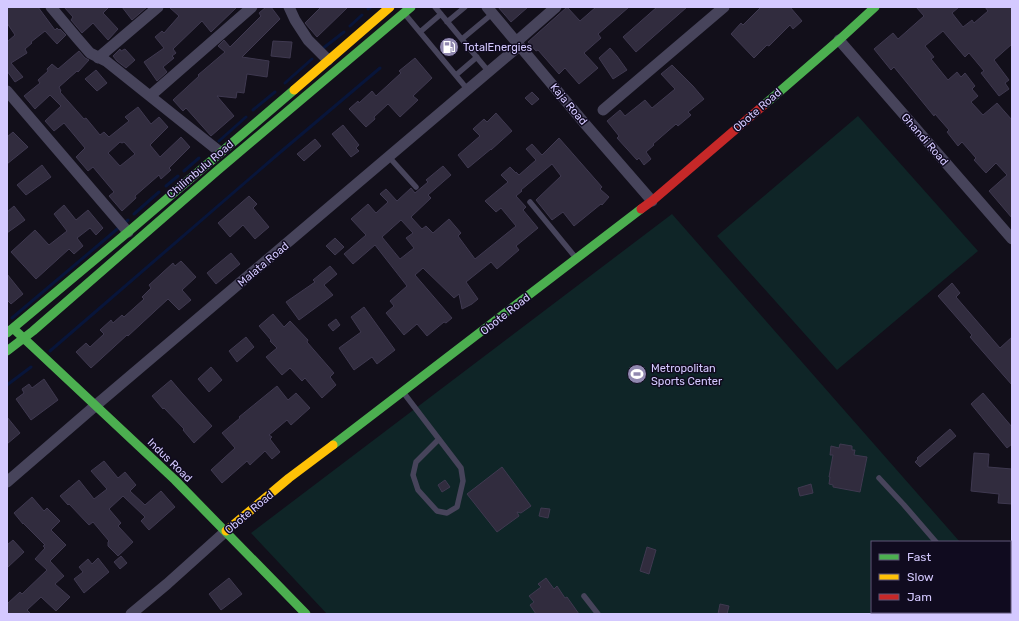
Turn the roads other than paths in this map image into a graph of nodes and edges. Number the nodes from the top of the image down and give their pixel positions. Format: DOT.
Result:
graph roads {
  1 [pos="51,7"];
  2 [pos="158,7"];
  3 [pos="252,7"];
  4 [pos="289,7"];
  5 [pos="390,7"];
  6 [pos="435,7"];
  7 [pos="465,7"];
  8 [pos="556,7"];
  9 [pos="724,7"];
  10 [pos="875,7"];
  11 [pos="407,10"];
  12 [pos="490,10"];
  13 [pos="440,14"];
  14 [pos="447,22"];
  15 [pos="420,32"];
  16 [pos="462,40"];
  17 [pos="839,40"];
  18 [pos="518,44"];
  19 [pos="477,57"];
  20 [pos="98,58"];
  21 [pos="328,60"];
  22 [pos="489,72"];
  23 [pos="456,75"];
  24 [pos="468,90"];
  25 [pos="150,96"];
  26 [pos="9,97"];
  27 [pos="603,110"];
  28 [pos="220,152"];
  29 [pos="389,157"];
  30 [pos="416,187"];
  31 [pos="652,201"];
  32 [pos="530,202"];
  33 [pos="128,232"];
  34 [pos="1012,239"];
  35 [pos="576,259"];
  36 [pos="9,327"];
  37 [pos="24,339"];
  38 [pos="7,351"];
  39 [pos="403,392"];
  40 [pos="95,406"];
  41 [pos="439,439"];
  42 [pos="879,478"];
  43 [pos="7,482"];
  44 [pos="226,531"];
  45 [pos="935,541"];
  46 [pos="584,596"];
  47 [pos="131,614"];
  48 [pos="306,614"];
  49 [pos="598,614"];
  1 -- 20 [label="street"];
  2 -- 20 [label="street"];
  3 -- 25 [label="street"];
  4 -- 21 [label="street"];
  5 -- 21 [label="street, Chilimbulu Road"];
  6 -- 13 [label="lane"];
  7 -- 14 [label="lane"];
  8 -- 18 [label="street, Malata Road"];
  9 -- 27 [label="street"];
  10 -- 17 [label="street, Obote Road"];
  11 -- 15 [label="lane"];
  11 -- 37 [label="street, Chilimbulu Road"];
  12 -- 16 [label="lane"];
  12 -- 18 [label="street, Kaja Road"];
  13 -- 14 [label="lane"];
  13 -- 15 [label="lane"];
  14 -- 16 [label="lane"];
  15 -- 23 [label="lane"];
  16 -- 19 [label="lane"];
  17 -- 31 [label="street, Obote Road"];
  17 -- 34 [label="street, Ghandi Road"];
  18 -- 22 [label="street, Malata Road"];
  18 -- 31 [label="street, Kaja Road"];
  19 -- 22 [label="lane"];
  19 -- 23 [label="lane"];
  20 -- 25 [label="street"];
  21 -- 28 [label="street, Chilimbulu Road"];
  22 -- 24 [label="street, Malata Road"];
  23 -- 24 [label="lane"];
  24 -- 29 [label="street, Malata Road"];
  25 -- 28 [label="street"];
  26 -- 33 [label="street"];
  28 -- 33 [label="street, Chilimbulu Road"];
  29 -- 30 [label="lane"];
  29 -- 40 [label="street, Malata Road"];
  31 -- 35 [label="street, Obote Road"];
  32 -- 35 [label="lane"];
  33 -- 36 [label="street, Chilimbulu Road"];
  35 -- 39 [label="street, Obote Road"];
  36 -- 37 [label="street, Indus Road"];
  37 -- 38 [label="street, Chilimbulu Road"];
  37 -- 40 [label="street, Indus Road"];
  39 -- 41 [label="lane"];
  39 -- 44 [label="street, Obote Road"];
  40 -- 43 [label="street, Malata Road"];
  40 -- 44 [label="street, Indus Road"];
  41 -- 41 [label="lane"];
  42 -- 45 [label="lane"];
  44 -- 47 [label="street, Obote Road"];
  44 -- 48 [label="street, Indus Road"];
  46 -- 49 [label="lane"];
}
